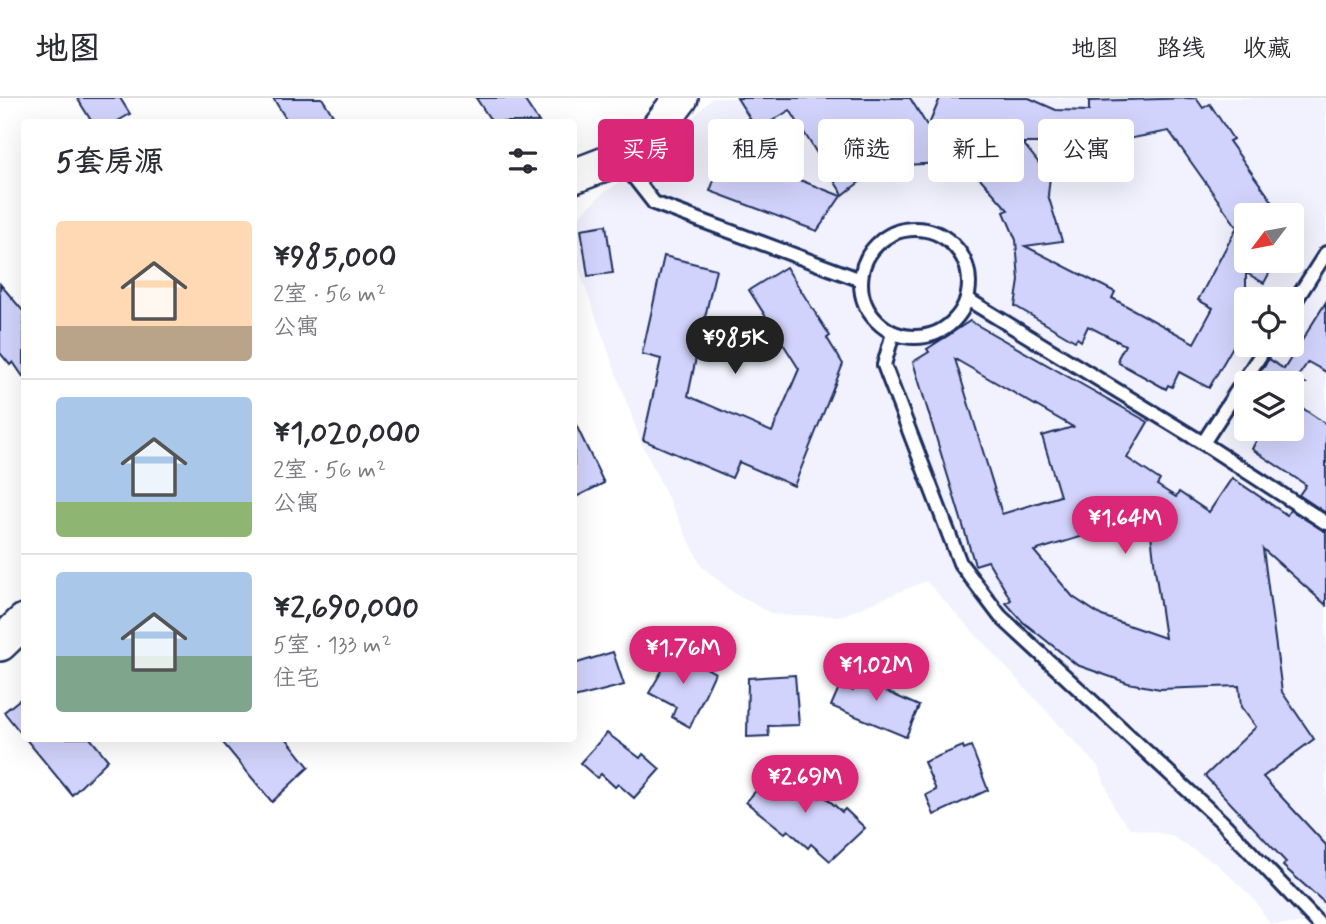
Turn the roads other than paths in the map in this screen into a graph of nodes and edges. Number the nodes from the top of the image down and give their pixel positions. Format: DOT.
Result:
graph roads {
  1 [pos="681,98"];
  2 [pos="665,119"];
  3 [pos="598,166"];
  4 [pos="577,175"];
  5 [pos="638,182"];
  6 [pos="1326,253"];
  7 [pos="861,280"];
  8 [pos="1304,287"];
  9 [pos="967,299"];
  10 [pos="893,333"];
  11 [pos="1259,357"];
  12 [pos="1203,443"];
  13 [pos="1326,523"];
  14 [pos="21,624"];
  15 [pos="0,644"];
  16 [pos="1318,924"];
  1 -- 2 [label="street"];
  3 -- 4 [label="street"];
  5 -- 7 [label="lane"];
  6 -- 8 [label="lane"];
  7 -- 9 [label="lane"];
  7 -- 10 [label="lane"];
  9 -- 10 [label="lane"];
  9 -- 12 [label="lane"];
  10 -- 16 [label="lane"];
  11 -- 12 [label="lane"];
  12 -- 13 [label="lane"];
  14 -- 15 [label="street"];
}
